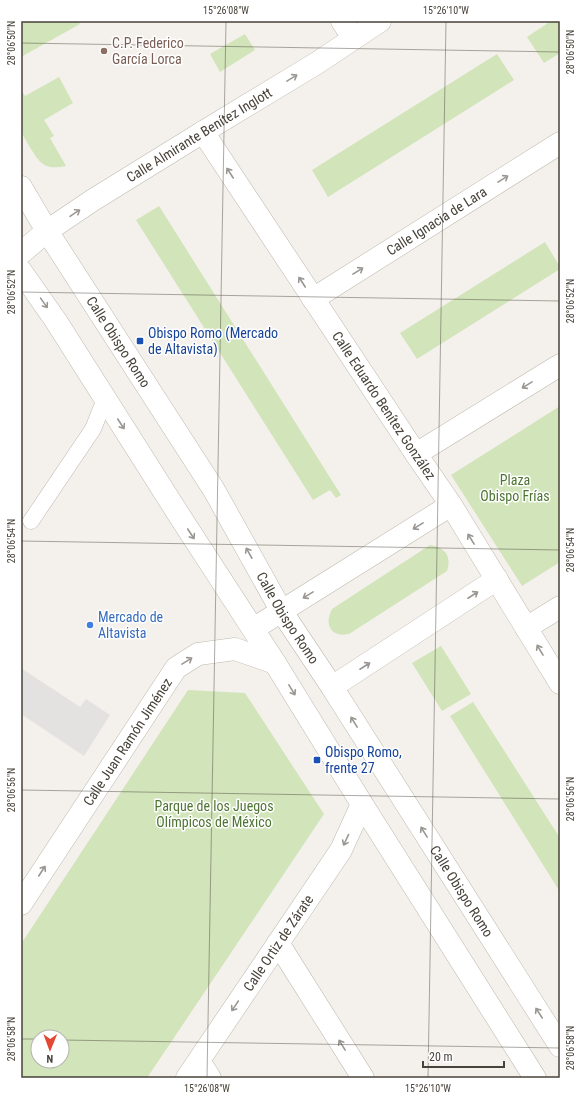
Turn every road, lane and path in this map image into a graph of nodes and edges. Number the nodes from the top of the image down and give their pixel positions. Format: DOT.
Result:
graph roads {
  1 [pos="380,21"];
  2 [pos="347,30"];
  3 [pos="203,132"];
  4 [pos="560,143"];
  5 [pos="21,187"];
  6 [pos="47,231"];
  7 [pos="21,253"];
  8 [pos="21,271"];
  9 [pos="313,299"];
  10 [pos="560,365"];
  11 [pos="105,399"];
  12 [pos="416,454"];
  13 [pos="451,505"];
  14 [pos="31,521"];
  15 [pos="497,580"];
  16 [pos="560,607"];
  17 [pos="282,612"];
  18 [pos="526,628"];
  19 [pos="253,630"];
  20 [pos="275,663"];
  21 [pos="560,683"];
  22 [pos="332,687"];
  23 [pos="362,804"];
  24 [pos="21,904"];
  25 [pos="278,943"];
  26 [pos="560,1046"];
  27 [pos="199,1072"];
  28 [pos="363,1078"];
  29 [pos="535,1078"];
  1 -- 2 [label="street, Calle Almirante Benítez Inglott"];
  3 -- 2 [label="street, Calle Almirante Benítez Inglott, one-way"];
  6 -- 3 [label="street, Calle Almirante Benítez Inglott, one-way"];
  9 -- 3 [label="street, Calle Eduardo Benítez González, one-way"];
  9 -- 4 [label="street, Calle Ignacia de Lara, one-way"];
  5 -- 6 [label="street, Calle Obispo Romo"];
  6 -- 7 [label="street, Calle Almirante Benítez Inglott"];
  17 -- 6 [label="street, Calle Obispo Romo, one-way"];
  8 -- 11 [label="street, one-way"];
  9 -- 12 [label="street, Calle Eduardo Benítez González"];
  10 -- 12 [label="street, one-way"];
  11 -- 14 [label="lane"];
  11 -- 19 [label="street, one-way"];
  12 -- 13 [label="street, Calle Eduardo Benítez González"];
  15 -- 13 [label="street, Calle Eduardo Benítez González, one-way"];
  13 -- 17 [label="street, one-way"];
  15 -- 18 [label="street, Calle Eduardo Benítez González"];
  22 -- 15 [label="street, one-way"];
  16 -- 18 [label="street"];
  17 -- 19 [label="street"];
  17 -- 22 [label="street, Calle Obispo Romo"];
  21 -- 18 [label="street, Calle Eduardo Benítez González, one-way"];
  19 -- 20 [label="street"];
  20 -- 23 [label="street, one-way"];
  24 -- 20 [label="street, Calle Juan Ramón Jiménez, one-way"];
  26 -- 22 [label="street, Calle Obispo Romo, one-way"];
  23 -- 25 [label="street, Calle Ortiz de Zárate, one-way"];
  23 -- 29 [label="street"];
  25 -- 27 [label="street, Calle Ortiz de Zárate, one-way"];
  28 -- 25 [label="street, one-way"];
}
